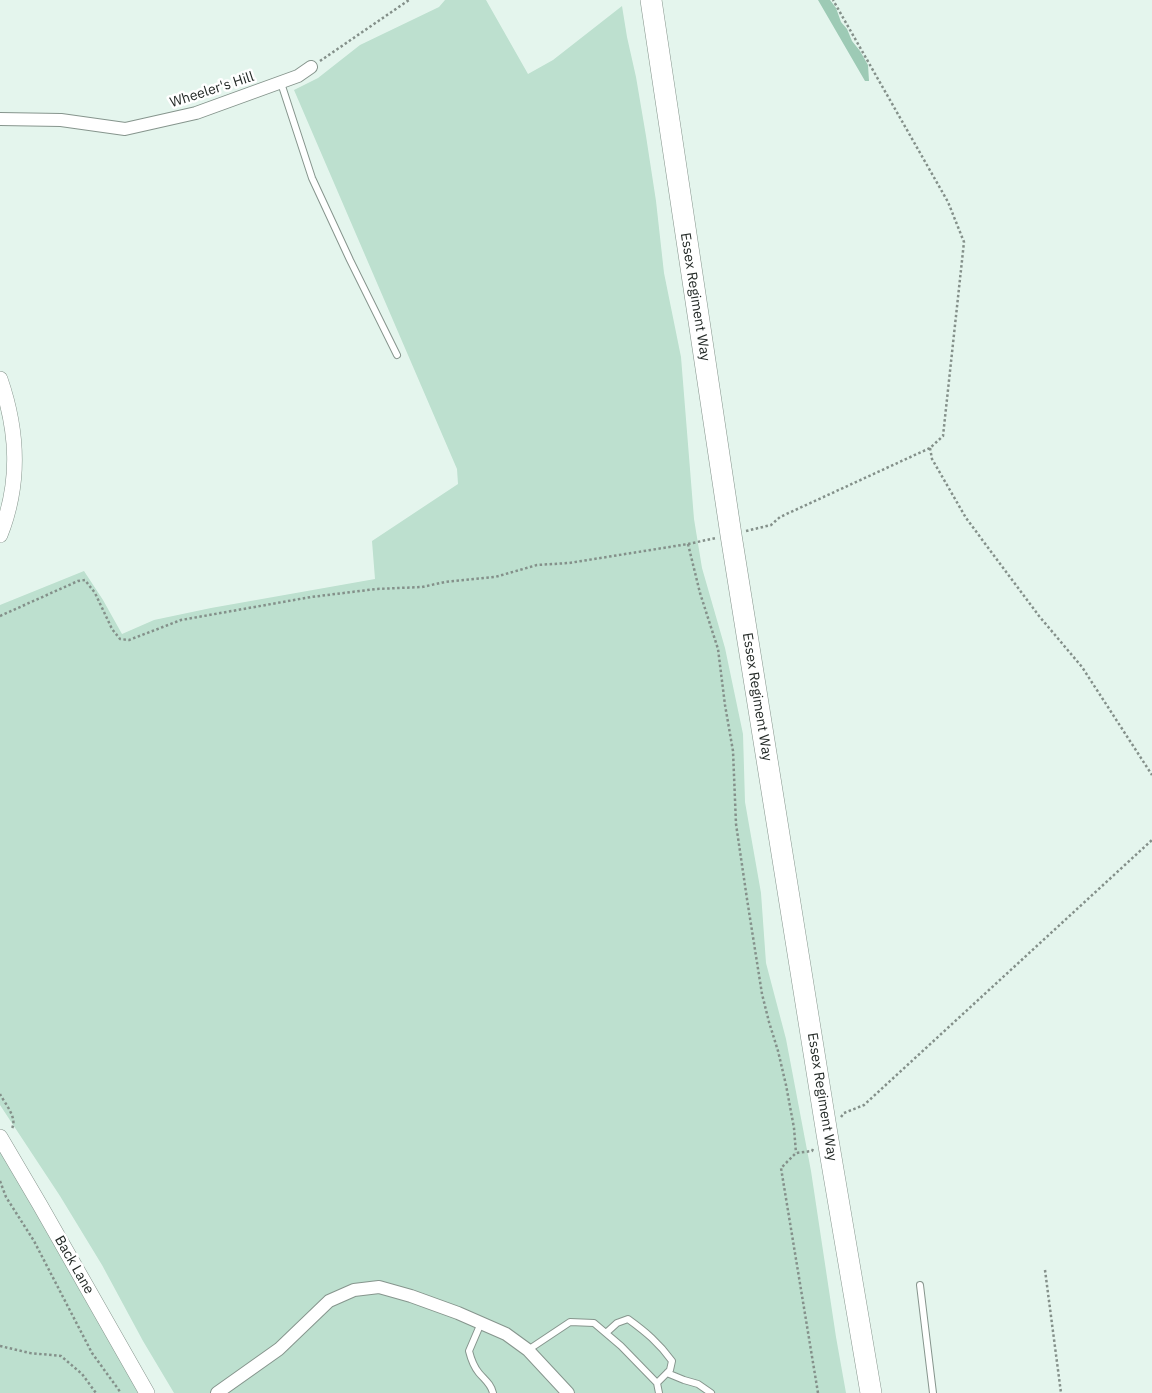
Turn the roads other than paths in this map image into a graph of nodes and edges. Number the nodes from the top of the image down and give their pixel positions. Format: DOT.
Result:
graph roads {
  1 [pos="651,0"];
  2 [pos="311,68"];
  3 [pos="281,83"];
  4 [pos="0,119"];
  5 [pos="397,355"];
  6 [pos="0,379"];
  7 [pos="0,535"];
  8 [pos="1,1139"];
  9 [pos="920,1285"];
  10 [pos="481,1323"];
  11 [pos="606,1333"];
  12 [pos="528,1350"];
  13 [pos="667,1373"];
  14 [pos="657,1383"];
  15 [pos="147,1393"];
  16 [pos="217,1393"];
  17 [pos="493,1393"];
  18 [pos="568,1393"];
  19 [pos="659,1393"];
  20 [pos="711,1393"];
  21 [pos="871,1393"];
  22 [pos="934,1393"];
  1 -- 21 [label="highway, Essex Regiment Way"];
  2 -- 3 [label="street, Wheeler's Hill"];
  3 -- 4 [label="street, Wheeler's Hill"];
  3 -- 5 [label="lane"];
  6 -- 7 [label="street"];
  8 -- 15 [label="street, Back Lane"];
  9 -- 22 [label="lane"];
  10 -- 12 [label="street"];
  10 -- 16 [label="street"];
  10 -- 17 [label="lane"];
  11 -- 12 [label="lane"];
  11 -- 13 [label="lane"];
  11 -- 14 [label="lane"];
  12 -- 18 [label="street"];
  13 -- 14 [label="lane"];
  13 -- 20 [label="lane"];
  14 -- 19 [label="lane"];
}
